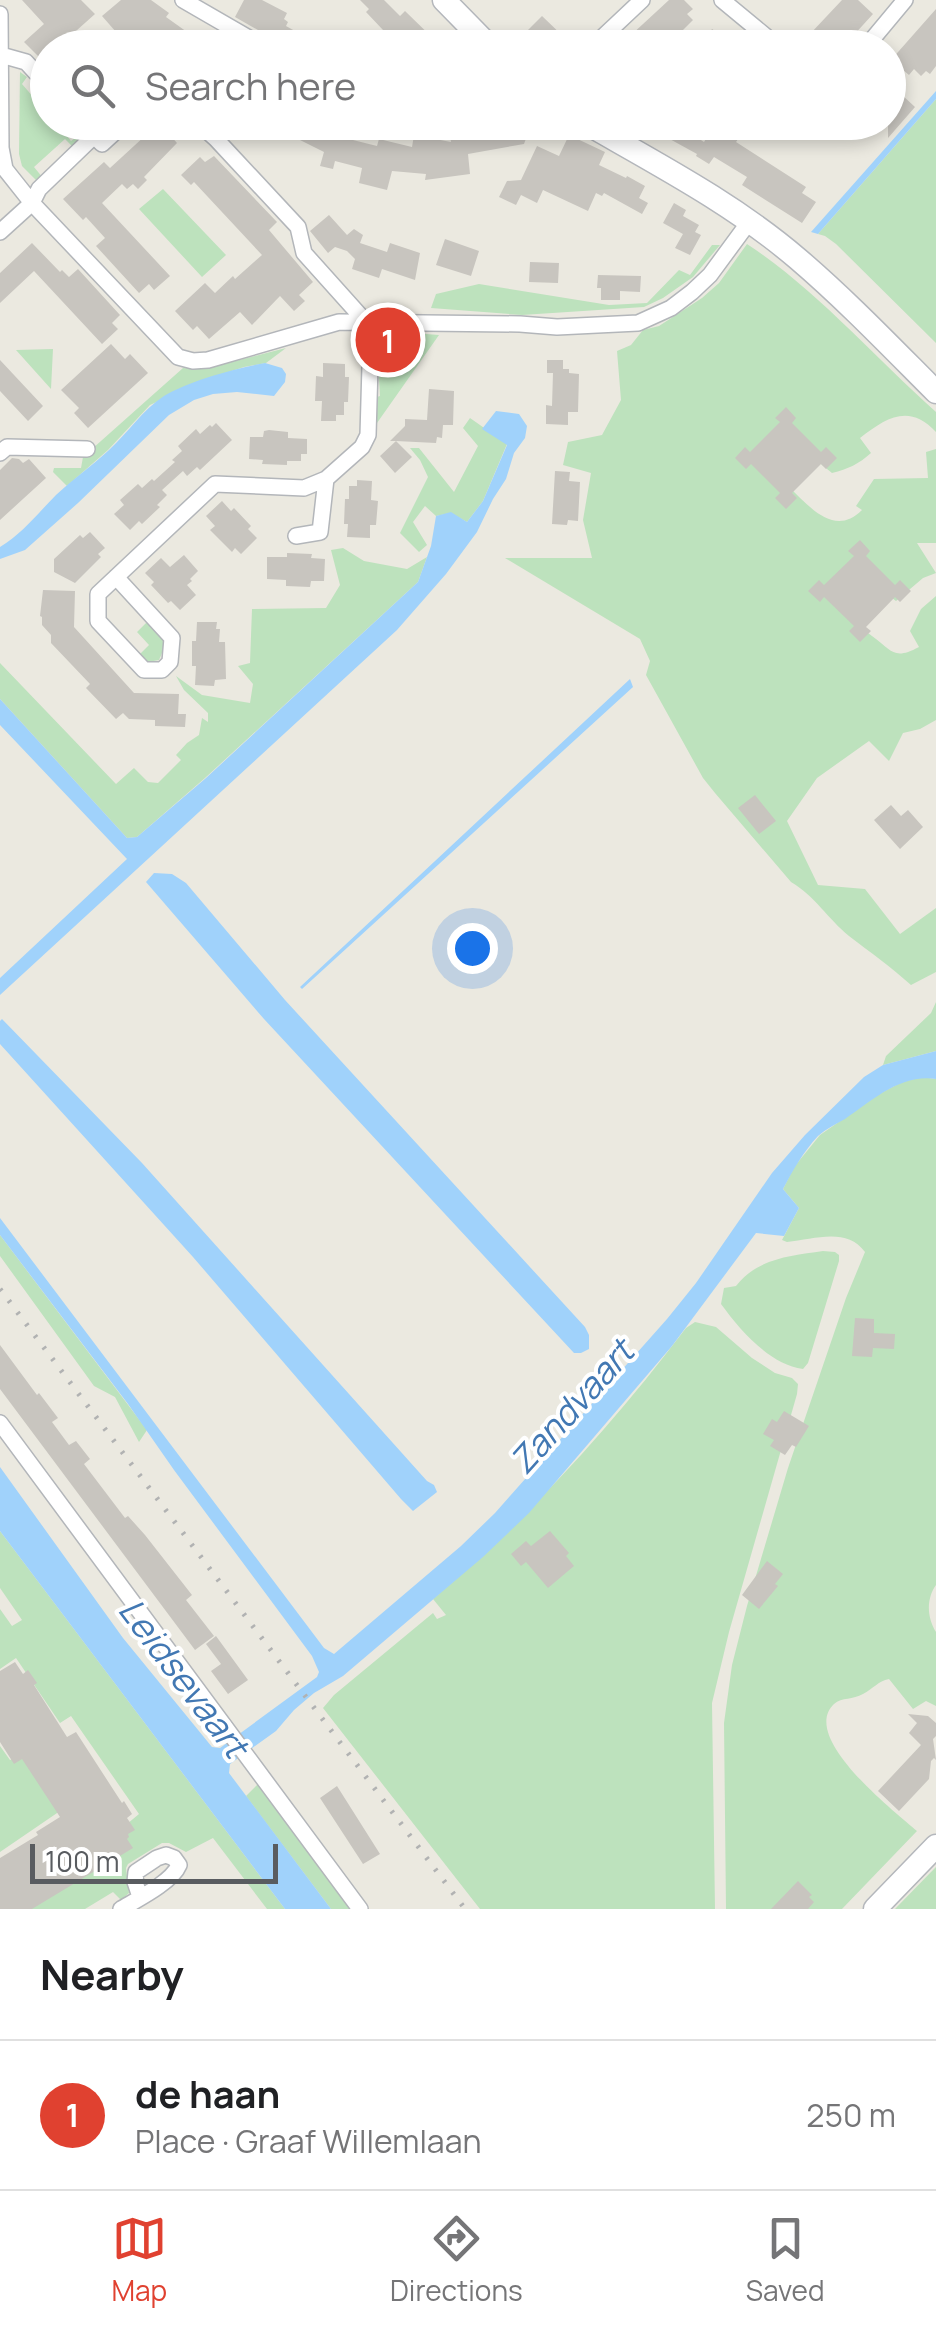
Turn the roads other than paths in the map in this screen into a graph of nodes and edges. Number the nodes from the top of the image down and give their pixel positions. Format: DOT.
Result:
graph roads {
  1 [pos="183,0"];
  2 [pos="444,0"];
  3 [pos="642,0"];
  4 [pos="722,0"];
  5 [pos="906,0"];
  6 [pos="0,14"];
  7 [pos="235,30"];
  8 [pos="473,30"];
  9 [pos="610,30"];
  10 [pos="758,30"];
  11 [pos="880,30"];
  12 [pos="1,55"];
  13 [pos="30,66"];
  14 [pos="90,140"];
  15 [pos="215,140"];
  16 [pos="616,140"];
  17 [pos="32,203"];
  18 [pos="748,222"];
  19 [pos="0,232"];
  20 [pos="365,321"];
  21 [pos="936,392"];
  22 [pos="2,447"];
  23 [pos="87,449"];
  24 [pos="326,479"];
  25 [pos="296,536"];
  26 [pos="116,577"];
  27 [pos="0,1423"];
  28 [pos="936,1846"];
  29 [pos="140,1898"];
  30 [pos="121,1909"];
  31 [pos="360,1909"];
  32 [pos="875,1909"];
  1 -- 7 [label="street"];
  2 -- 8 [label="main road"];
  3 -- 9 [label="street"];
  4 -- 10 [label="street"];
  5 -- 11 [label="street"];
  6 -- 12 [label="street"];
  12 -- 13 [label="street"];
  12 -- 17 [label="street"];
  14 -- 17 [label="street"];
  15 -- 20 [label="street"];
  16 -- 18 [label="main road"];
  17 -- 19 [label="street"];
  17 -- 20 [label="street"];
  18 -- 20 [label="street"];
  18 -- 21 [label="main road"];
  20 -- 24 [label="street"];
  22 -- 23 [label="street"];
  24 -- 25 [label="street"];
  24 -- 26 [label="street"];
  26 -- 26 [label="street"];
  27 -- 31 [label="street"];
  28 -- 32 [label="main road"];
  29 -- 30 [label="street"];
}
